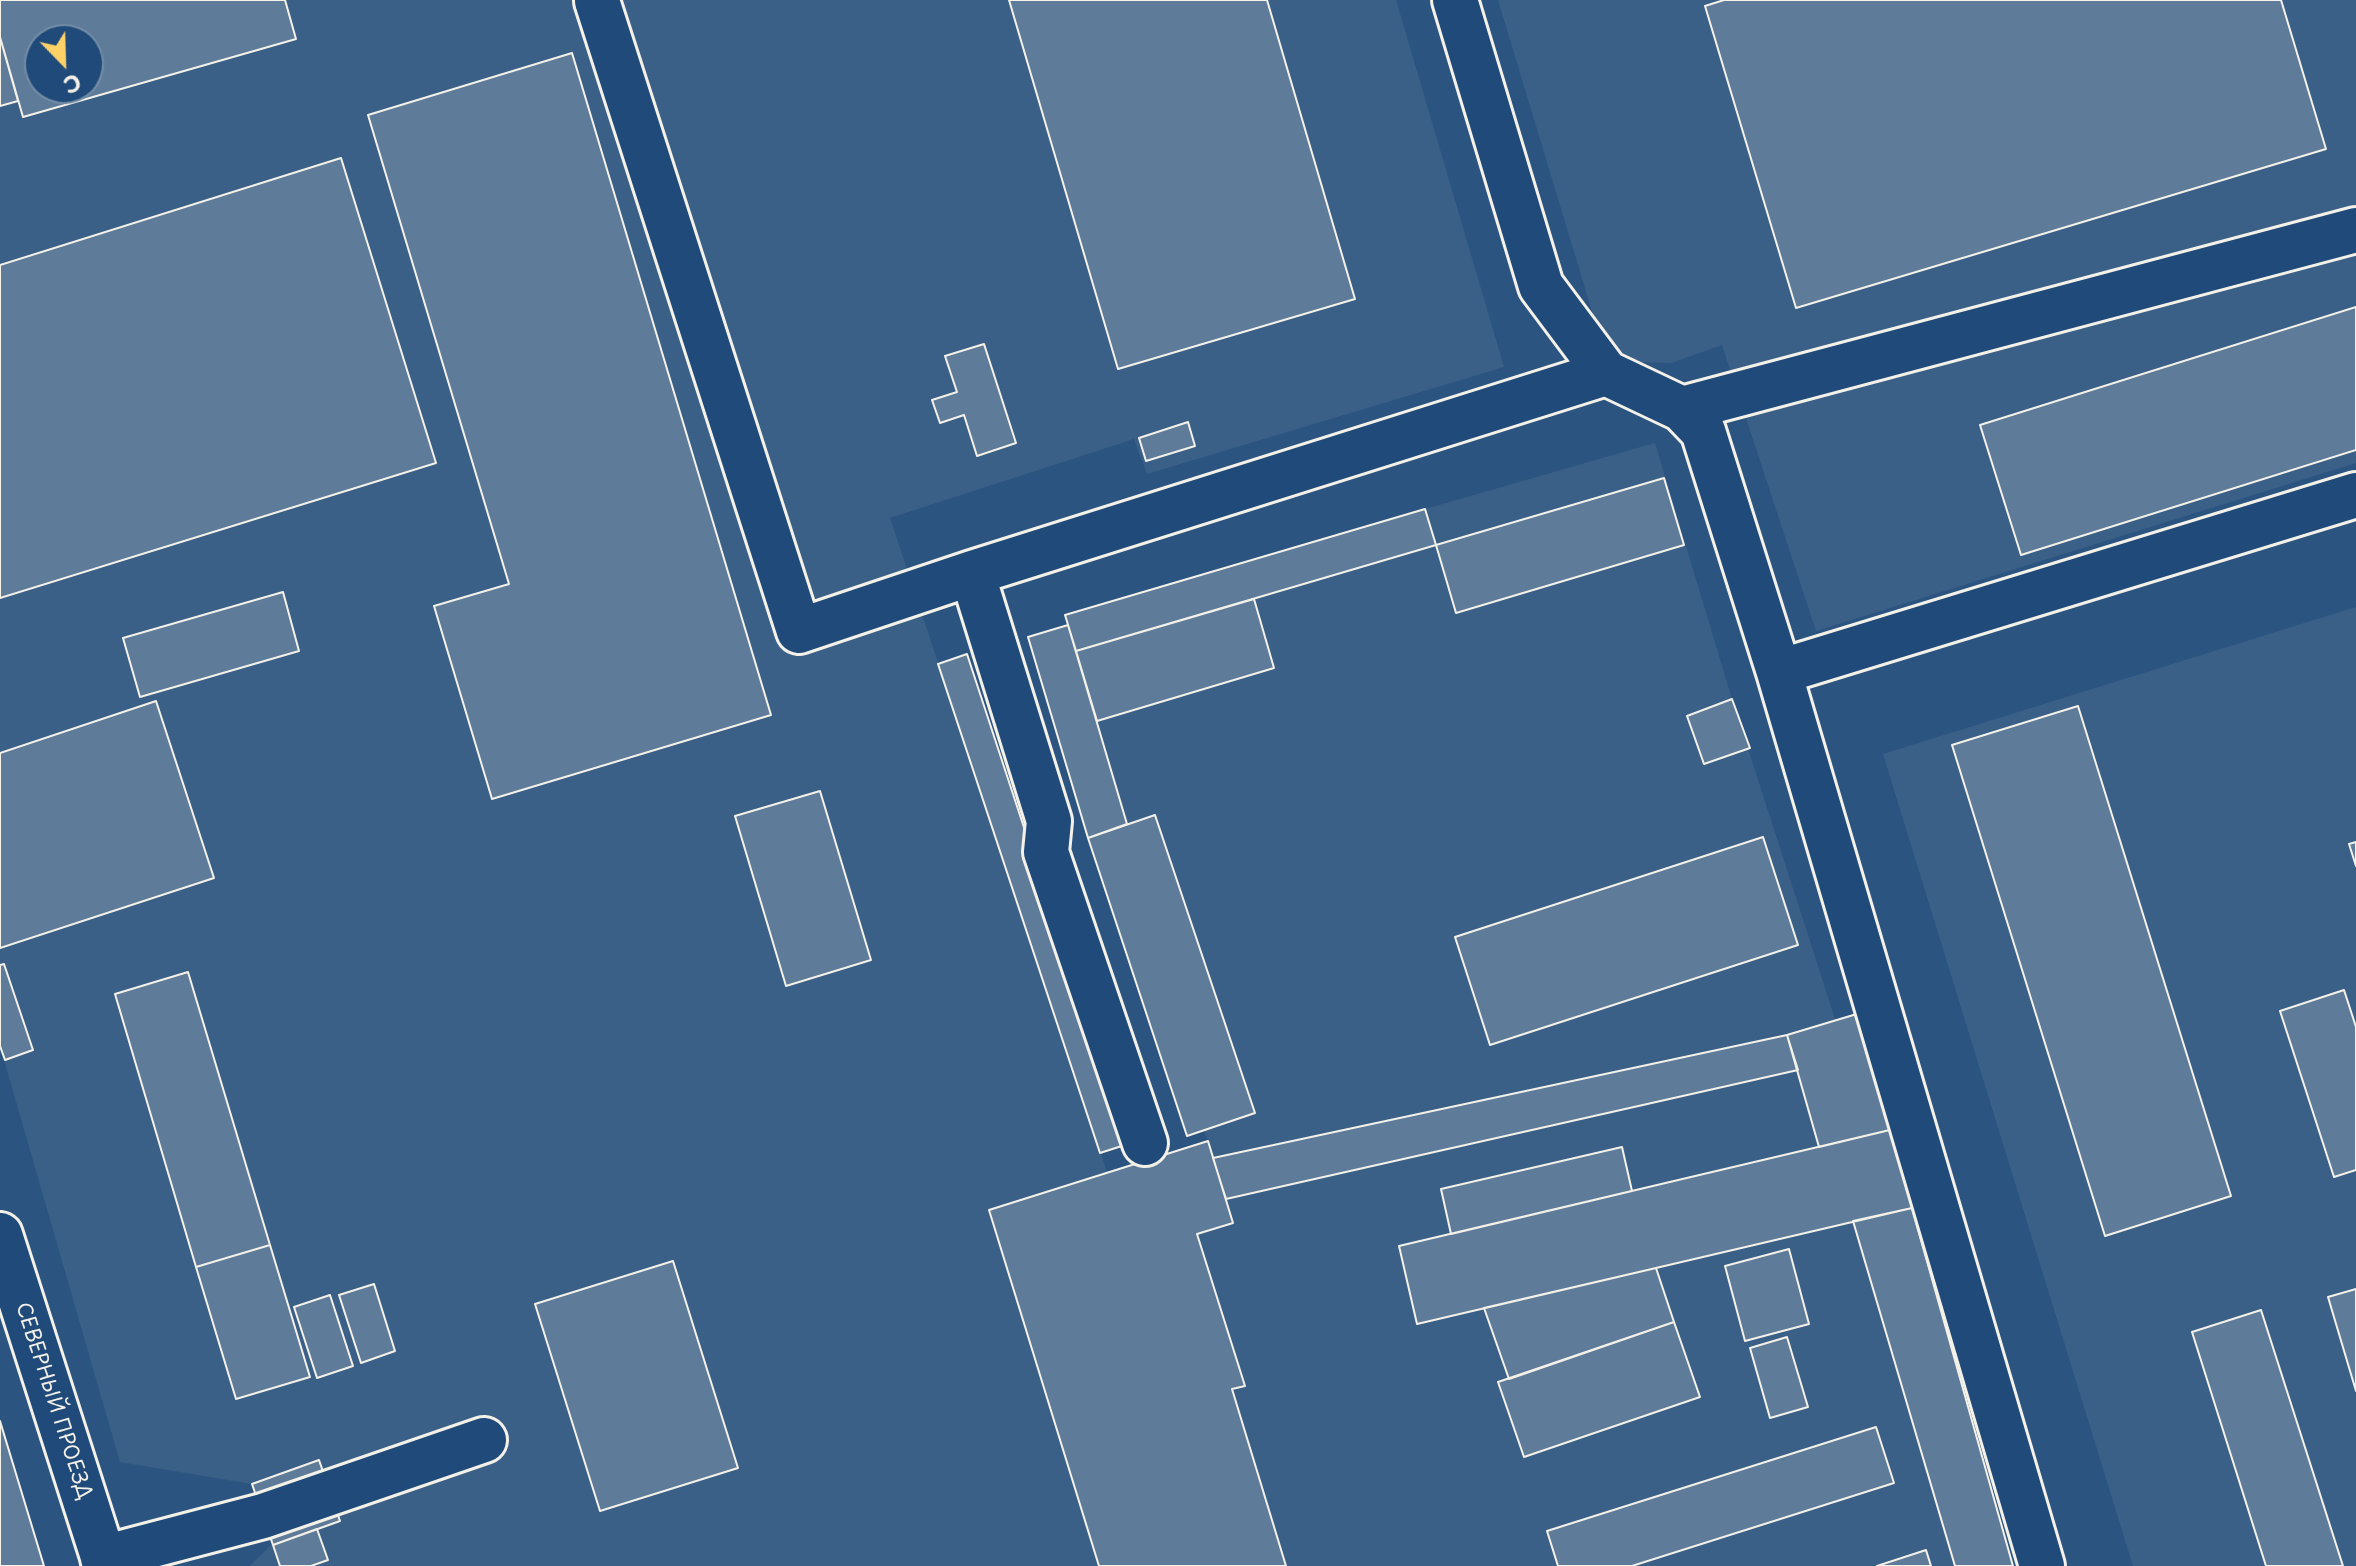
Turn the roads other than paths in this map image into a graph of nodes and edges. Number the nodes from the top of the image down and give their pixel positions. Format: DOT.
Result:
graph roads {
  1 [pos="1455,0"];
  2 [pos="597,1"];
  3 [pos="2356,230"];
  4 [pos="1606,373"];
  5 [pos="1682,409"];
  6 [pos="2356,495"];
  7 [pos="972,573"];
  8 [pos="1779,672"];
  9 [pos="1145,1143"];
  10 [pos="0,1235"];
  11 [pos="484,1440"];
  12 [pos="190,1551"];
  13 [pos="104,1562"];
  14 [pos="2042,1566"];
  1 -- 4 [label="street"];
  2 -- 7 [label="street"];
  3 -- 5 [label="street"];
  4 -- 5 [label="street"];
  4 -- 7 [label="street"];
  5 -- 8 [label="street"];
  6 -- 8 [label="street"];
  7 -- 9 [label="street"];
  8 -- 14 [label="street"];
  10 -- 13 [label="street, СЕВЕРНЫЙ ПРОЕЗД"];
  11 -- 12 [label="street"];
  12 -- 13 [label="street"];
}
